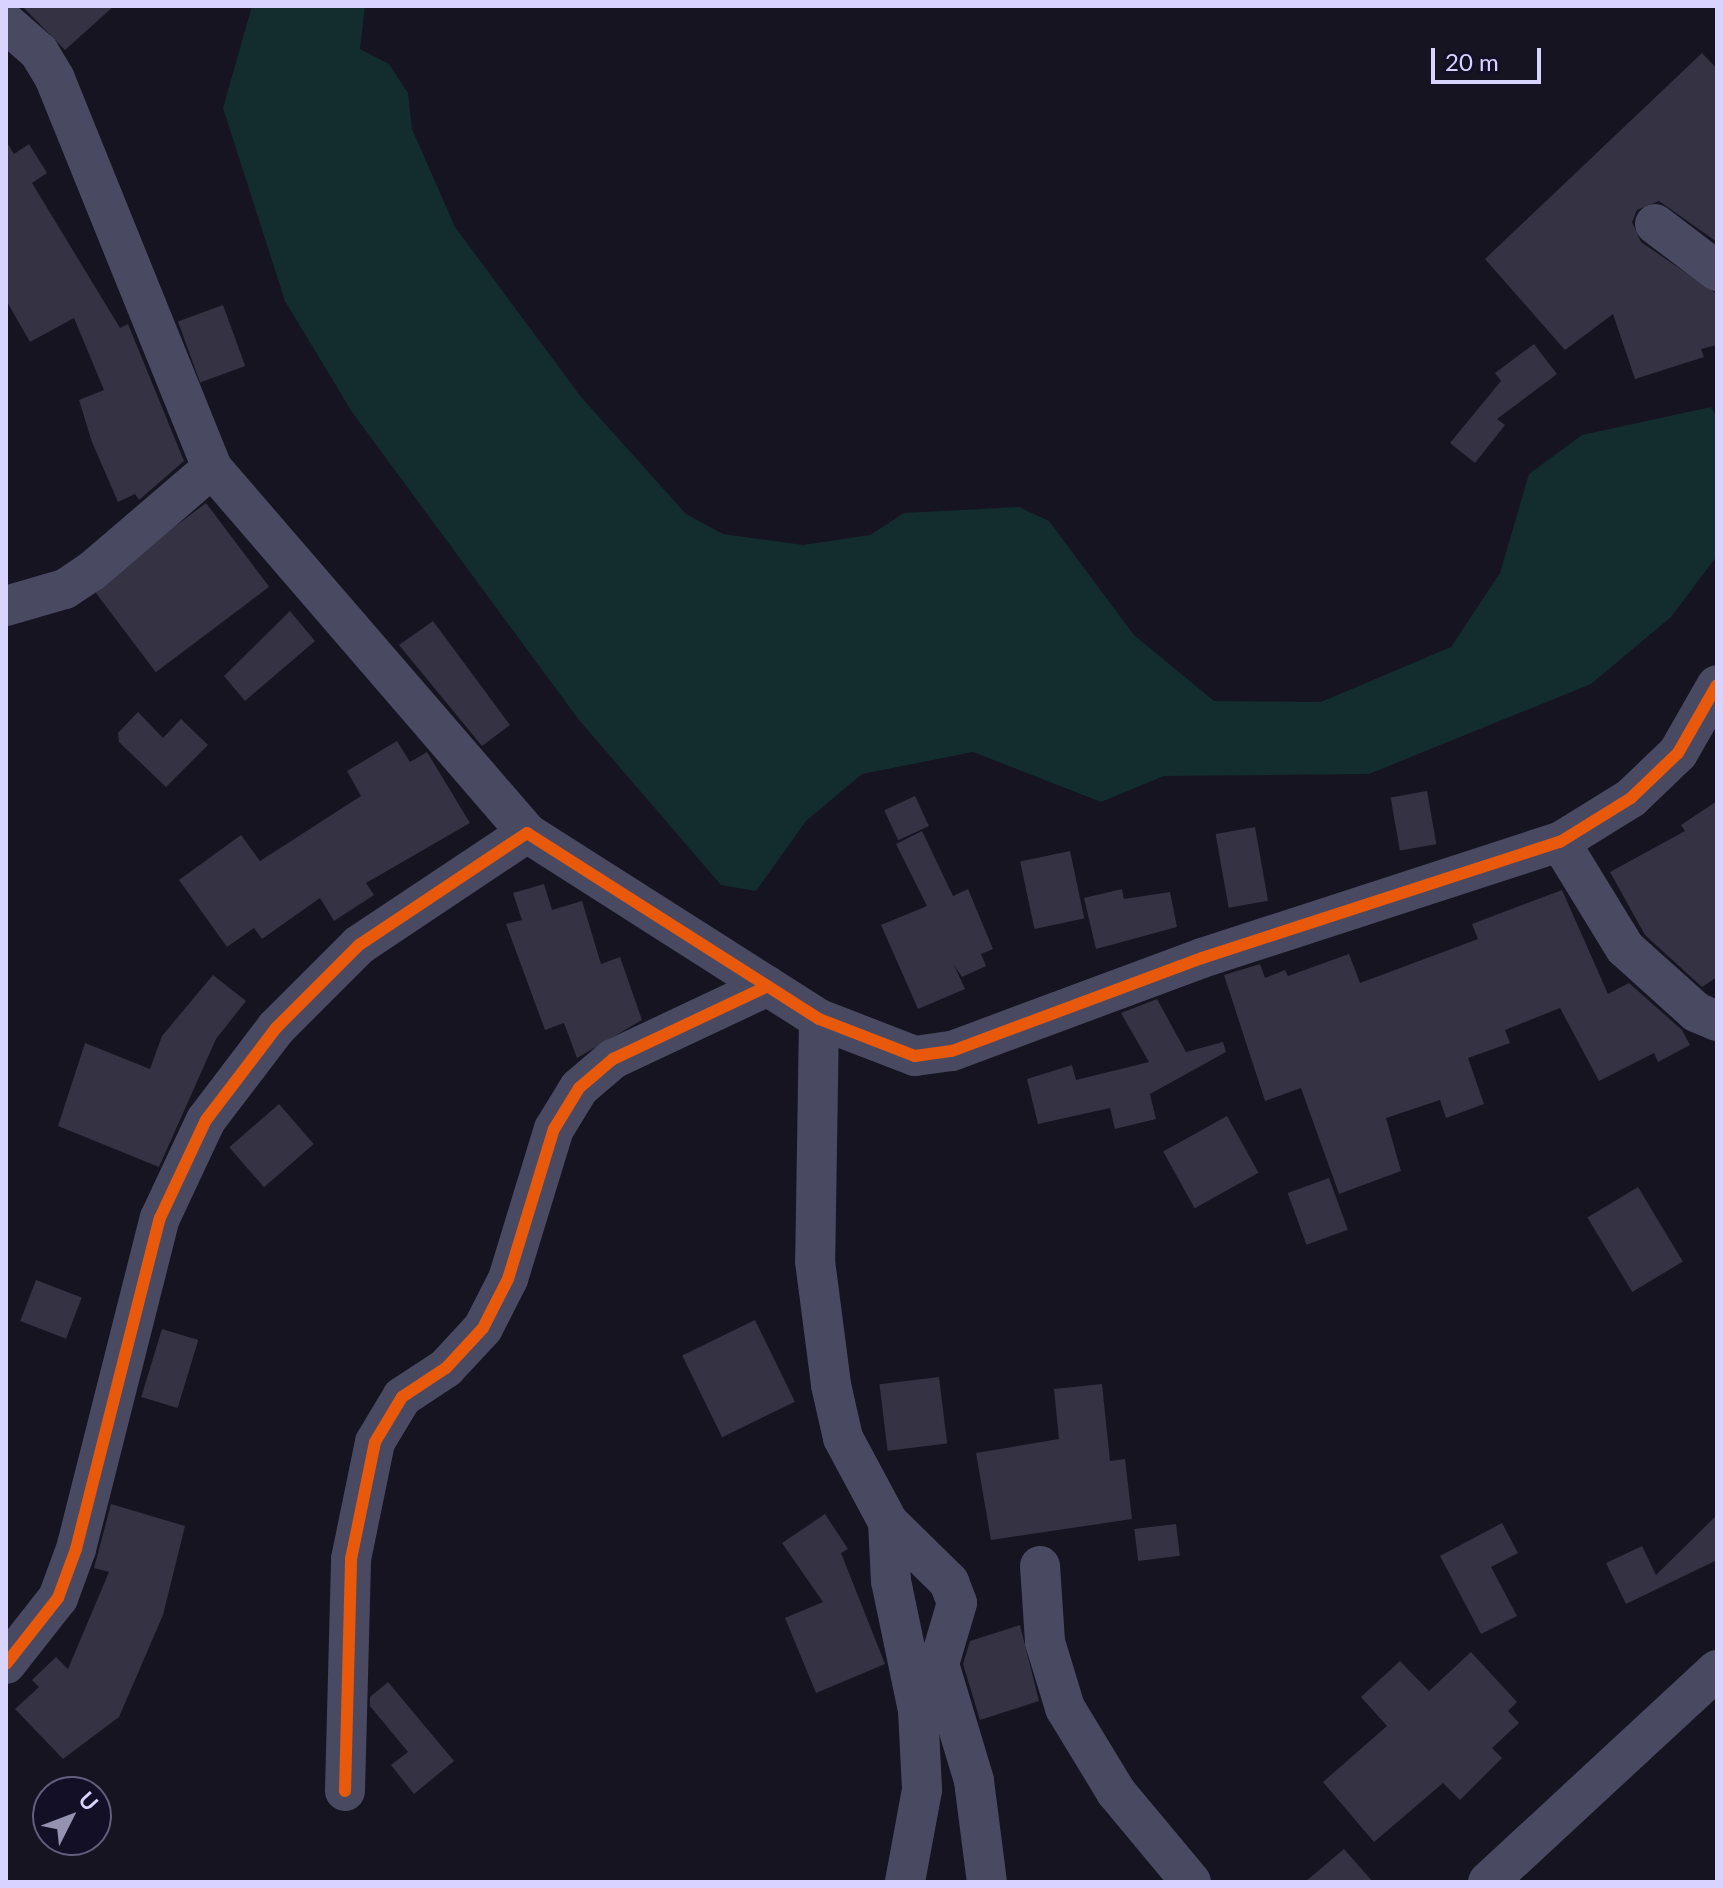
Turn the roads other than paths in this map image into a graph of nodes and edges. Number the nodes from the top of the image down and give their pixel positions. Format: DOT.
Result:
graph roads {
  1 [pos="6,23"];
  2 [pos="1655,224"];
  3 [pos="1717,271"];
  4 [pos="212,468"];
  5 [pos="6,606"];
  6 [pos="1717,685"];
  7 [pos="527,833"];
  8 [pos="1560,842"];
  9 [pos="768,986"];
  10 [pos="819,1019"];
  11 [pos="1717,1021"];
  12 [pos="888,1522"];
  13 [pos="1040,1566"];
  14 [pos="6,1664"];
  15 [pos="1717,1670"];
  16 [pos="345,1791"];
  17 [pos="905,1882"];
  18 [pos="987,1882"];
  19 [pos="1191,1882"];
  20 [pos="1488,1882"];
  1 -- 4 [label="street"];
  2 -- 3 [label="street"];
  4 -- 5 [label="street"];
  4 -- 7 [label="street"];
  6 -- 8 [label="street"];
  7 -- 9 [label="street"];
  7 -- 14 [label="street"];
  8 -- 10 [label="street"];
  8 -- 11 [label="street"];
  9 -- 10 [label="street"];
  9 -- 16 [label="street"];
  10 -- 12 [label="street"];
  12 -- 17 [label="street"];
  12 -- 18 [label="street"];
  13 -- 19 [label="street"];
  15 -- 20 [label="street"];
}
